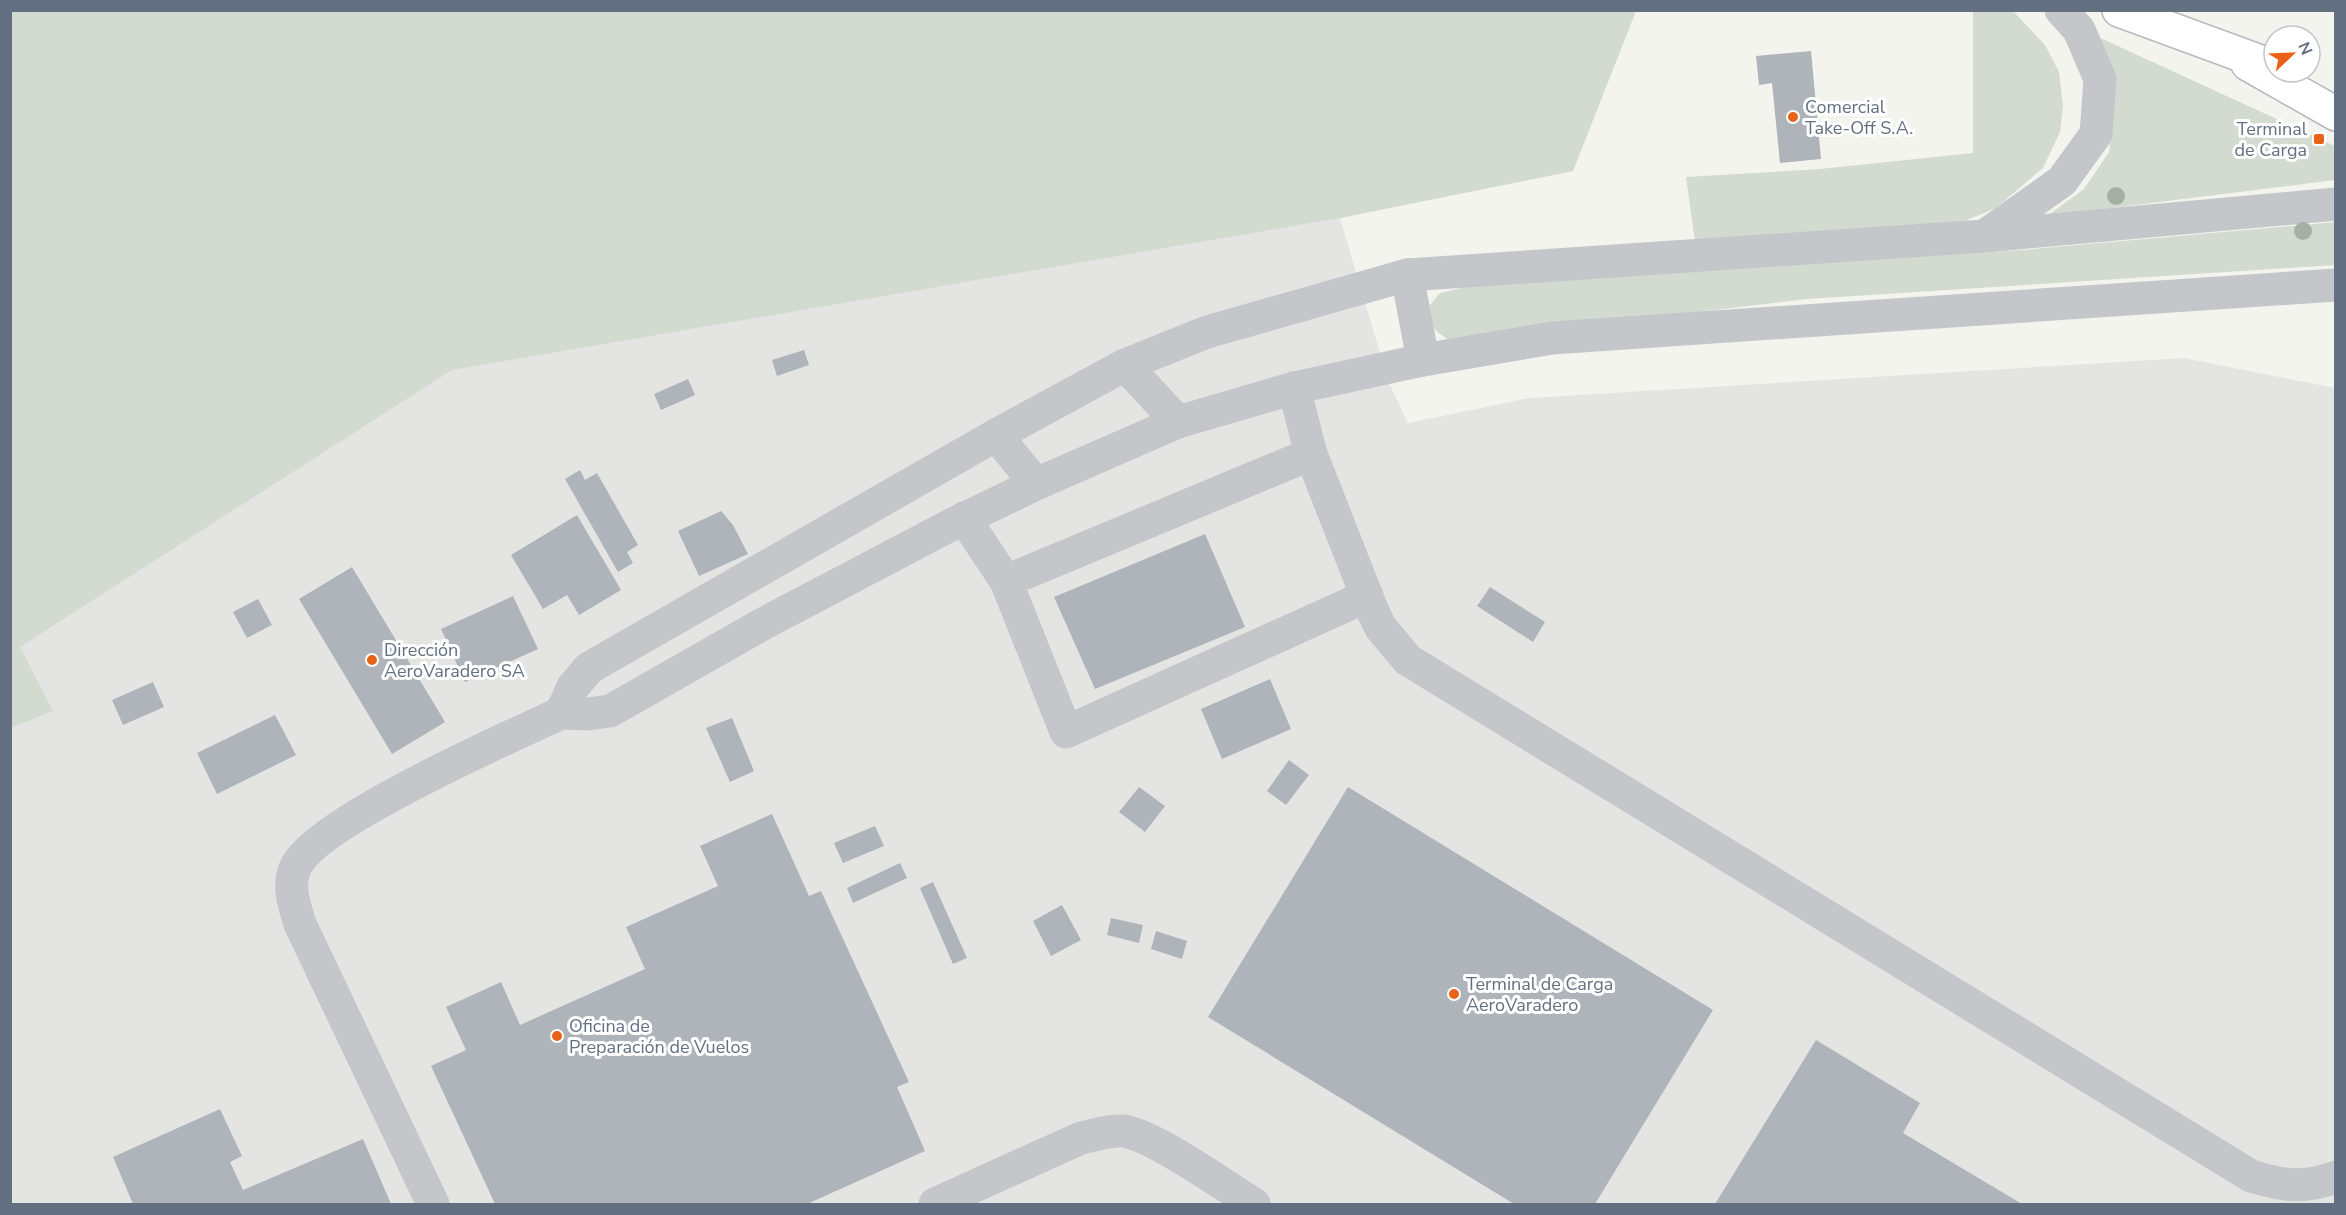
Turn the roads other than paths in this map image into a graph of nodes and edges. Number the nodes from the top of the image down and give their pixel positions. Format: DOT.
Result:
graph roads {
  1 [pos="2061,10"];
  2 [pos="2118,10"];
  3 [pos="2221,49"];
  4 [pos="2262,63"];
  5 [pos="2336,114"];
  6 [pos="2336,204"];
  7 [pos="1985,236"];
  8 [pos="1407,275"];
  9 [pos="2336,285"];
  10 [pos="1423,360"];
  11 [pos="1125,365"];
  12 [pos="1294,388"];
  13 [pos="1178,422"];
  14 [pos="996,435"];
  15 [pos="1311,454"];
  16 [pos="1036,484"];
  17 [pos="964,518"];
  18 [pos="1006,581"];
  19 [pos="736,584"];
  20 [pos="1367,596"];
  21 [pos="761,626"];
  22 [pos="561,712"];
  23 [pos="2336,1177"];
  24 [pos="433,1204"];
  25 [pos="934,1204"];
  26 [pos="1254,1204"];
  1 -- 7 [label="street"];
  2 -- 3 [label="main road"];
  3 -- 4 [label="main road"];
  3 -- 5 [label="main road"];
  6 -- 7 [label="street"];
  7 -- 8 [label="street"];
  8 -- 10 [label="street"];
  8 -- 11 [label="street"];
  9 -- 10 [label="street"];
  10 -- 12 [label="street"];
  11 -- 13 [label="street"];
  11 -- 14 [label="street"];
  12 -- 13 [label="street"];
  12 -- 15 [label="street"];
  13 -- 16 [label="street"];
  14 -- 16 [label="street"];
  14 -- 19 [label="street"];
  15 -- 18 [label="street"];
  15 -- 20 [label="street"];
  16 -- 17 [label="street"];
  17 -- 18 [label="street"];
  17 -- 21 [label="street"];
  18 -- 20 [label="street"];
  19 -- 21 [label="street"];
  19 -- 22 [label="street"];
  20 -- 23 [label="street"];
  21 -- 22 [label="street"];
  22 -- 24 [label="street"];
  25 -- 26 [label="street"];
}
